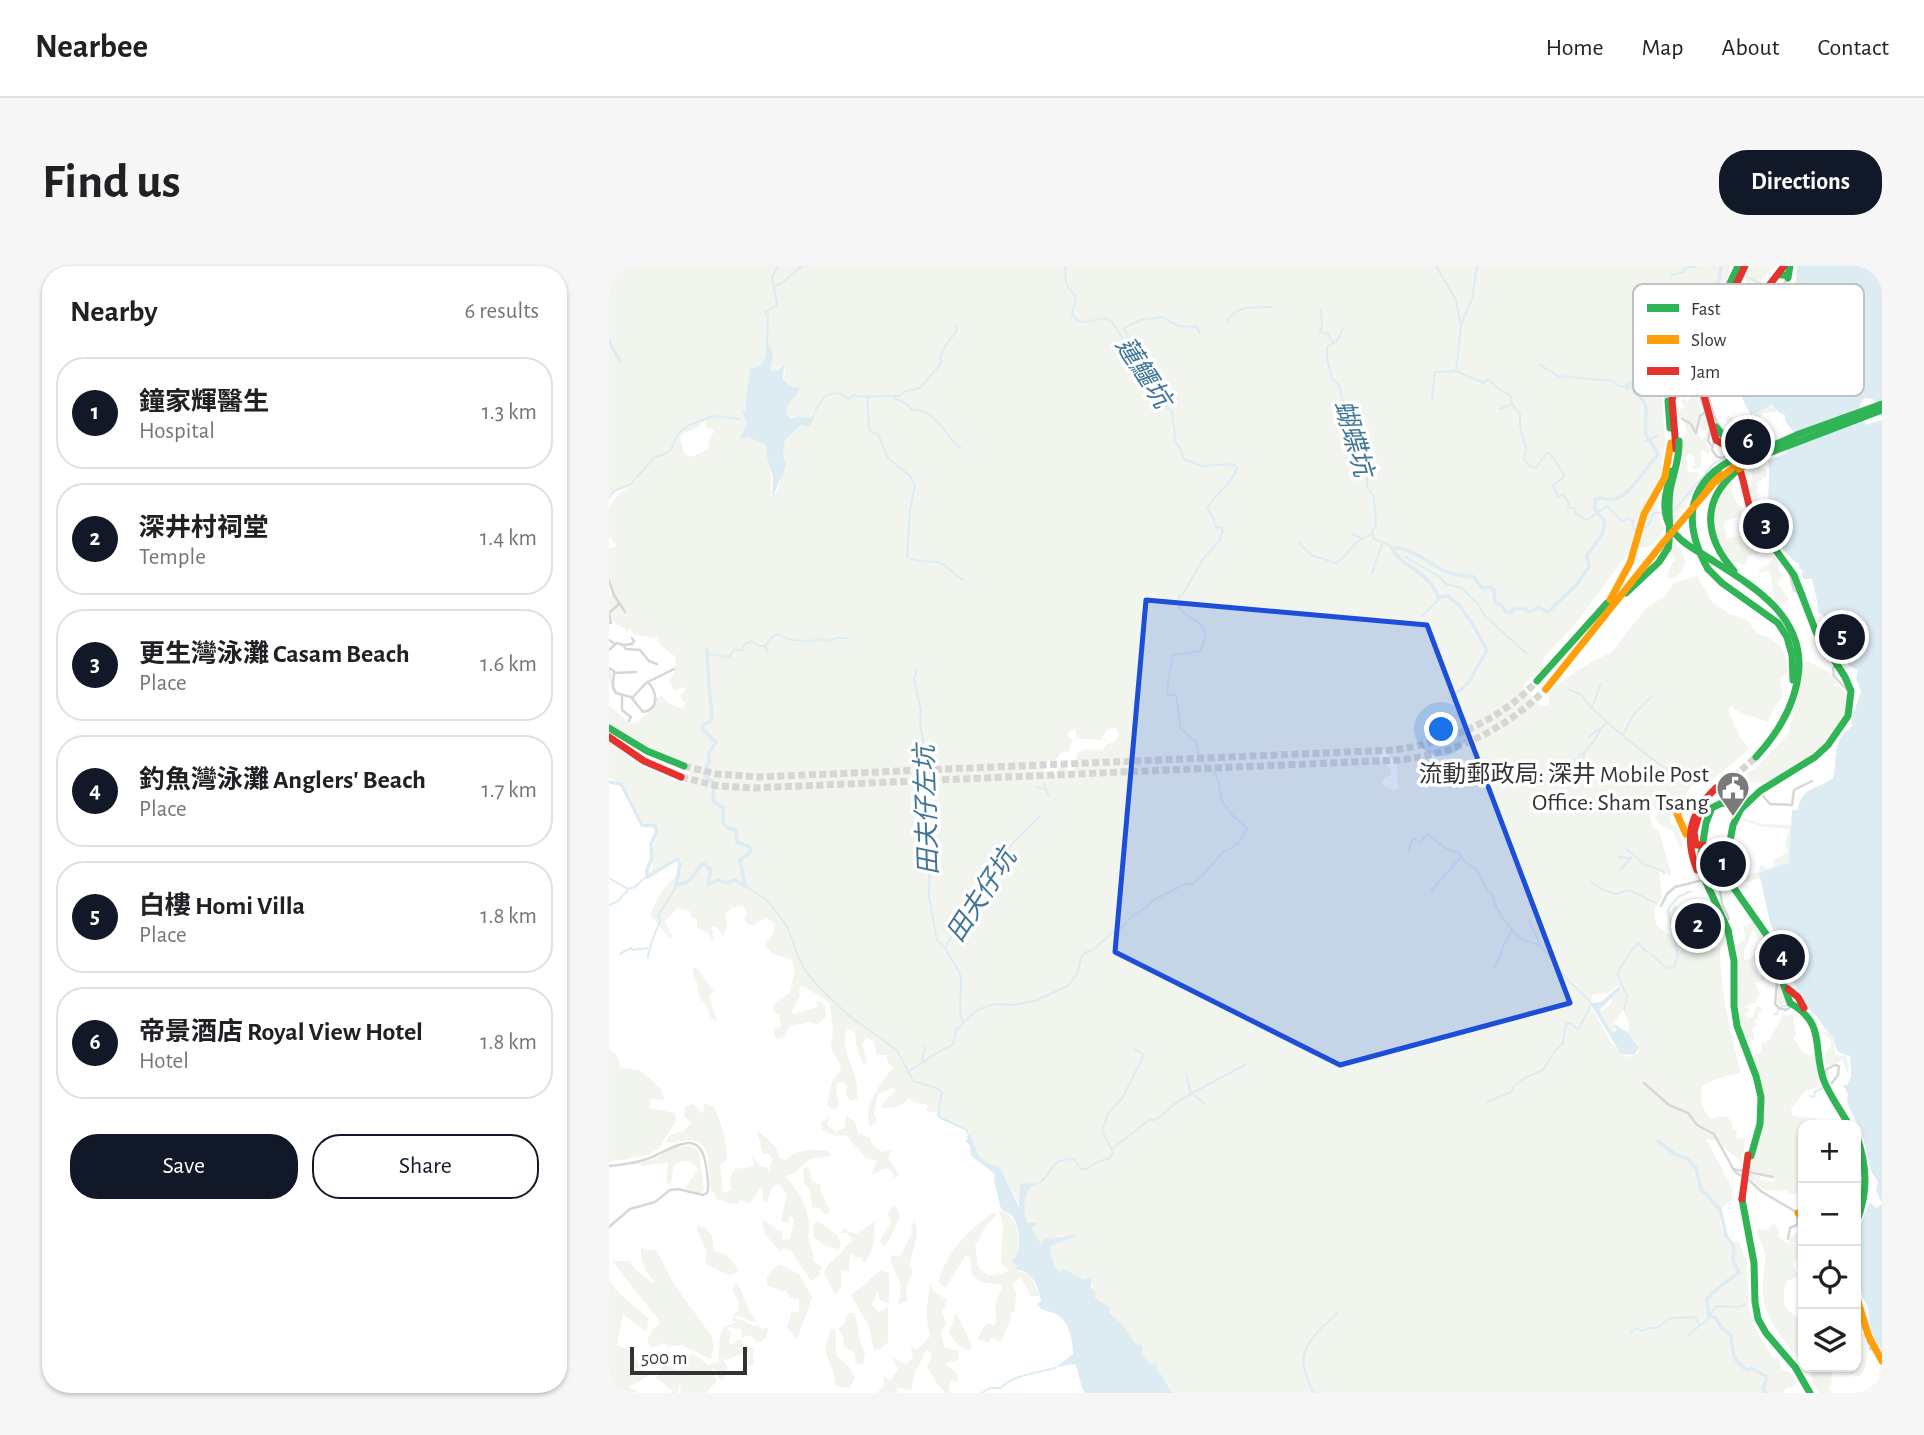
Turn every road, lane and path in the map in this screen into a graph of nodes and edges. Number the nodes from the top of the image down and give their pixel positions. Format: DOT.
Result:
graph roads {
  1 [pos="1787,266"];
  2 [pos="1742,267"];
  3 [pos="1785,277"];
  4 [pos="1732,284"];
  5 [pos="1735,284"];
  6 [pos="1773,284"];
  7 [pos="1779,284"];
  8 [pos="1782,284"];
  9 [pos="1669,396"];
  10 [pos="1672,396"];
  11 [pos="1699,396"];
  12 [pos="1703,396"];
  13 [pos="1705,396"];
  14 [pos="1709,396"];
  15 [pos="1882,404"];
  16 [pos="1882,410"];
  17 [pos="1704,412"];
  18 [pos="1677,421"];
  19 [pos="1719,440"];
  20 [pos="1761,453"];
  21 [pos="1716,459"];
  22 [pos="1740,462"];
  23 [pos="1728,473"];
  24 [pos="1665,477"];
  25 [pos="1662,500"];
  26 [pos="1671,531"];
  27 [pos="1663,545"];
  28 [pos="1792,571"];
  29 [pos="609,581"];
  30 [pos="1750,586"];
  31 [pos="1610,600"];
  32 [pos="619,603"];
  33 [pos="625,612"];
  34 [pos="609,614"];
  35 [pos="609,623"];
  36 [pos="632,638"];
  37 [pos="609,640"];
  38 [pos="615,644"];
  39 [pos="623,645"];
  40 [pos="609,650"];
  41 [pos="657,664"];
  42 [pos="609,668"];
  43 [pos="1840,668"];
  44 [pos="674,669"];
  45 [pos="636,672"];
  46 [pos="614,673"];
  47 [pos="1793,680"];
  48 [pos="611,681"];
  49 [pos="1537,681"];
  50 [pos="648,682"];
  51 [pos="1546,689"];
  52 [pos="1848,691"];
  53 [pos="622,695"];
  54 [pos="632,698"];
  55 [pos="629,721"];
  56 [pos="609,728"];
  57 [pos="609,737"];
  58 [pos="684,766"];
  59 [pos="681,777"];
  60 [pos="1812,781"];
  61 [pos="1762,794"];
  62 [pos="1739,810"];
  63 [pos="1701,811"];
  64 [pos="1688,845"];
  65 [pos="1703,845"];
  66 [pos="1699,868"];
  67 [pos="1727,870"];
  68 [pos="1734,887"];
  69 [pos="1721,889"];
  70 [pos="1705,891"];
  71 [pos="1661,906"];
  72 [pos="1710,926"];
  73 [pos="1770,940"];
  74 [pos="1760,958"];
  75 [pos="1795,1002"];
  76 [pos="1825,1068"];
  77 [pos="1644,1083"];
  78 [pos="1832,1083"];
  79 [pos="1848,1120"];
  80 [pos="1849,1120"];
  81 [pos="1861,1149"];
  82 [pos="1861,1157"];
  83 [pos="609,1166"];
  84 [pos="1733,1169"];
  85 [pos="1773,1177"];
  86 [pos="1861,1199"];
  87 [pos="1861,1210"];
  88 [pos="1798,1214"];
  89 [pos="1798,1221"];
  90 [pos="609,1227"];
  91 [pos="1788,1239"];
  92 [pos="1861,1309"];
  93 [pos="1872,1350"];
  94 [pos="1882,1364"];
  95 [pos="1812,1393"];
  1 -- 3 [label="main road"];
  1 -- 6 [label="main road"];
  2 -- 4 [label="main road"];
  2 -- 5 [label="main road"];
  3 -- 7 [label="main road"];
  3 -- 8 [label="street, bridge"];
  9 -- 24 [label="main road"];
  10 -- 18 [label="main road"];
  11 -- 17 [label="street"];
  12 -- 19 [label="main road"];
  13 -- 19 [label="main road"];
  14 -- 21 [label="street, bridge"];
  15 -- 20 [label="main road"];
  16 -- 20 [label="main road"];
  17 -- 18 [label="street"];
  17 -- 19 [label="street"];
  18 -- 25 [label="main road"];
  18 -- 27 [label="main road, bridge"];
  19 -- 21 [label="street"];
  19 -- 22 [label="main road, bridge"];
  20 -- 27 [label="main road, bridge"];
  20 -- 30 [label="main road, bridge"];
  20 -- 47 [label="main road, bridge"];
  21 -- 23 [label="street, bridge"];
  22 -- 28 [label="main road"];
  22 -- 28 [label="main road"];
  24 -- 25 [label="main road"];
  24 -- 31 [label="main road"];
  25 -- 26 [label="main road"];
  26 -- 30 [label="main road"];
  26 -- 47 [label="main road"];
  27 -- 31 [label="main road"];
  27 -- 51 [label="main road"];
  28 -- 43 [label="main road"];
  29 -- 32 [label="street"];
  30 -- 47 [label="main road"];
  31 -- 49 [label="main road"];
  32 -- 33 [label="street"];
  32 -- 34 [label="street"];
  34 -- 35 [label="street"];
  36 -- 39 [label="street"];
  37 -- 38 [label="street"];
  38 -- 39 [label="street"];
  38 -- 40 [label="street"];
  39 -- 41 [label="street"];
  42 -- 46 [label="street"];
  43 -- 52 [label="street"];
  43 -- 61 [label="main road"];
  44 -- 50 [label="street"];
  45 -- 46 [label="street"];
  46 -- 48 [label="street"];
  48 -- 53 [label="street"];
  50 -- 54 [label="street"];
  50 -- 54 [label="street"];
  53 -- 54 [label="street"];
  53 -- 55 [label="street"];
  56 -- 58 [label="main road"];
  57 -- 59 [label="main road"];
  60 -- 61 [label="street"];
  61 -- 62 [label="main road"];
  62 -- 63 [label="main road"];
  62 -- 67 [label="main road"];
  63 -- 63 [label="main road"];
  63 -- 64 [label="main road"];
  63 -- 64 [label="main road"];
  63 -- 65 [label="main road"];
  63 -- 65 [label="main road"];
  63 -- 66 [label="main road"];
  64 -- 66 [label="main road"];
  65 -- 66 [label="main road"];
  66 -- 95 [label="main road, bridge"];
  67 -- 68 [label="main road"];
  67 -- 71 [label="street"];
  68 -- 69 [label="street"];
  68 -- 73 [label="main road"];
  69 -- 70 [label="street"];
  69 -- 72 [label="street"];
  73 -- 75 [label="main road"];
  73 -- 75 [label="main road"];
  74 -- 75 [label="street"];
  75 -- 76 [label="main road"];
  75 -- 79 [label="main road"];
  76 -- 78 [label="street"];
  76 -- 80 [label="main road"];
  77 -- 84 [label="street"];
  81 -- 87 [label="main road"];
  82 -- 86 [label="main road"];
  83 -- 90 [label="street"];
  84 -- 85 [label="street"];
  84 -- 88 [label="street"];
  89 -- 91 [label="street"];
  92 -- 94 [label="main road"];
  93 -- 94 [label="main road"];
}
